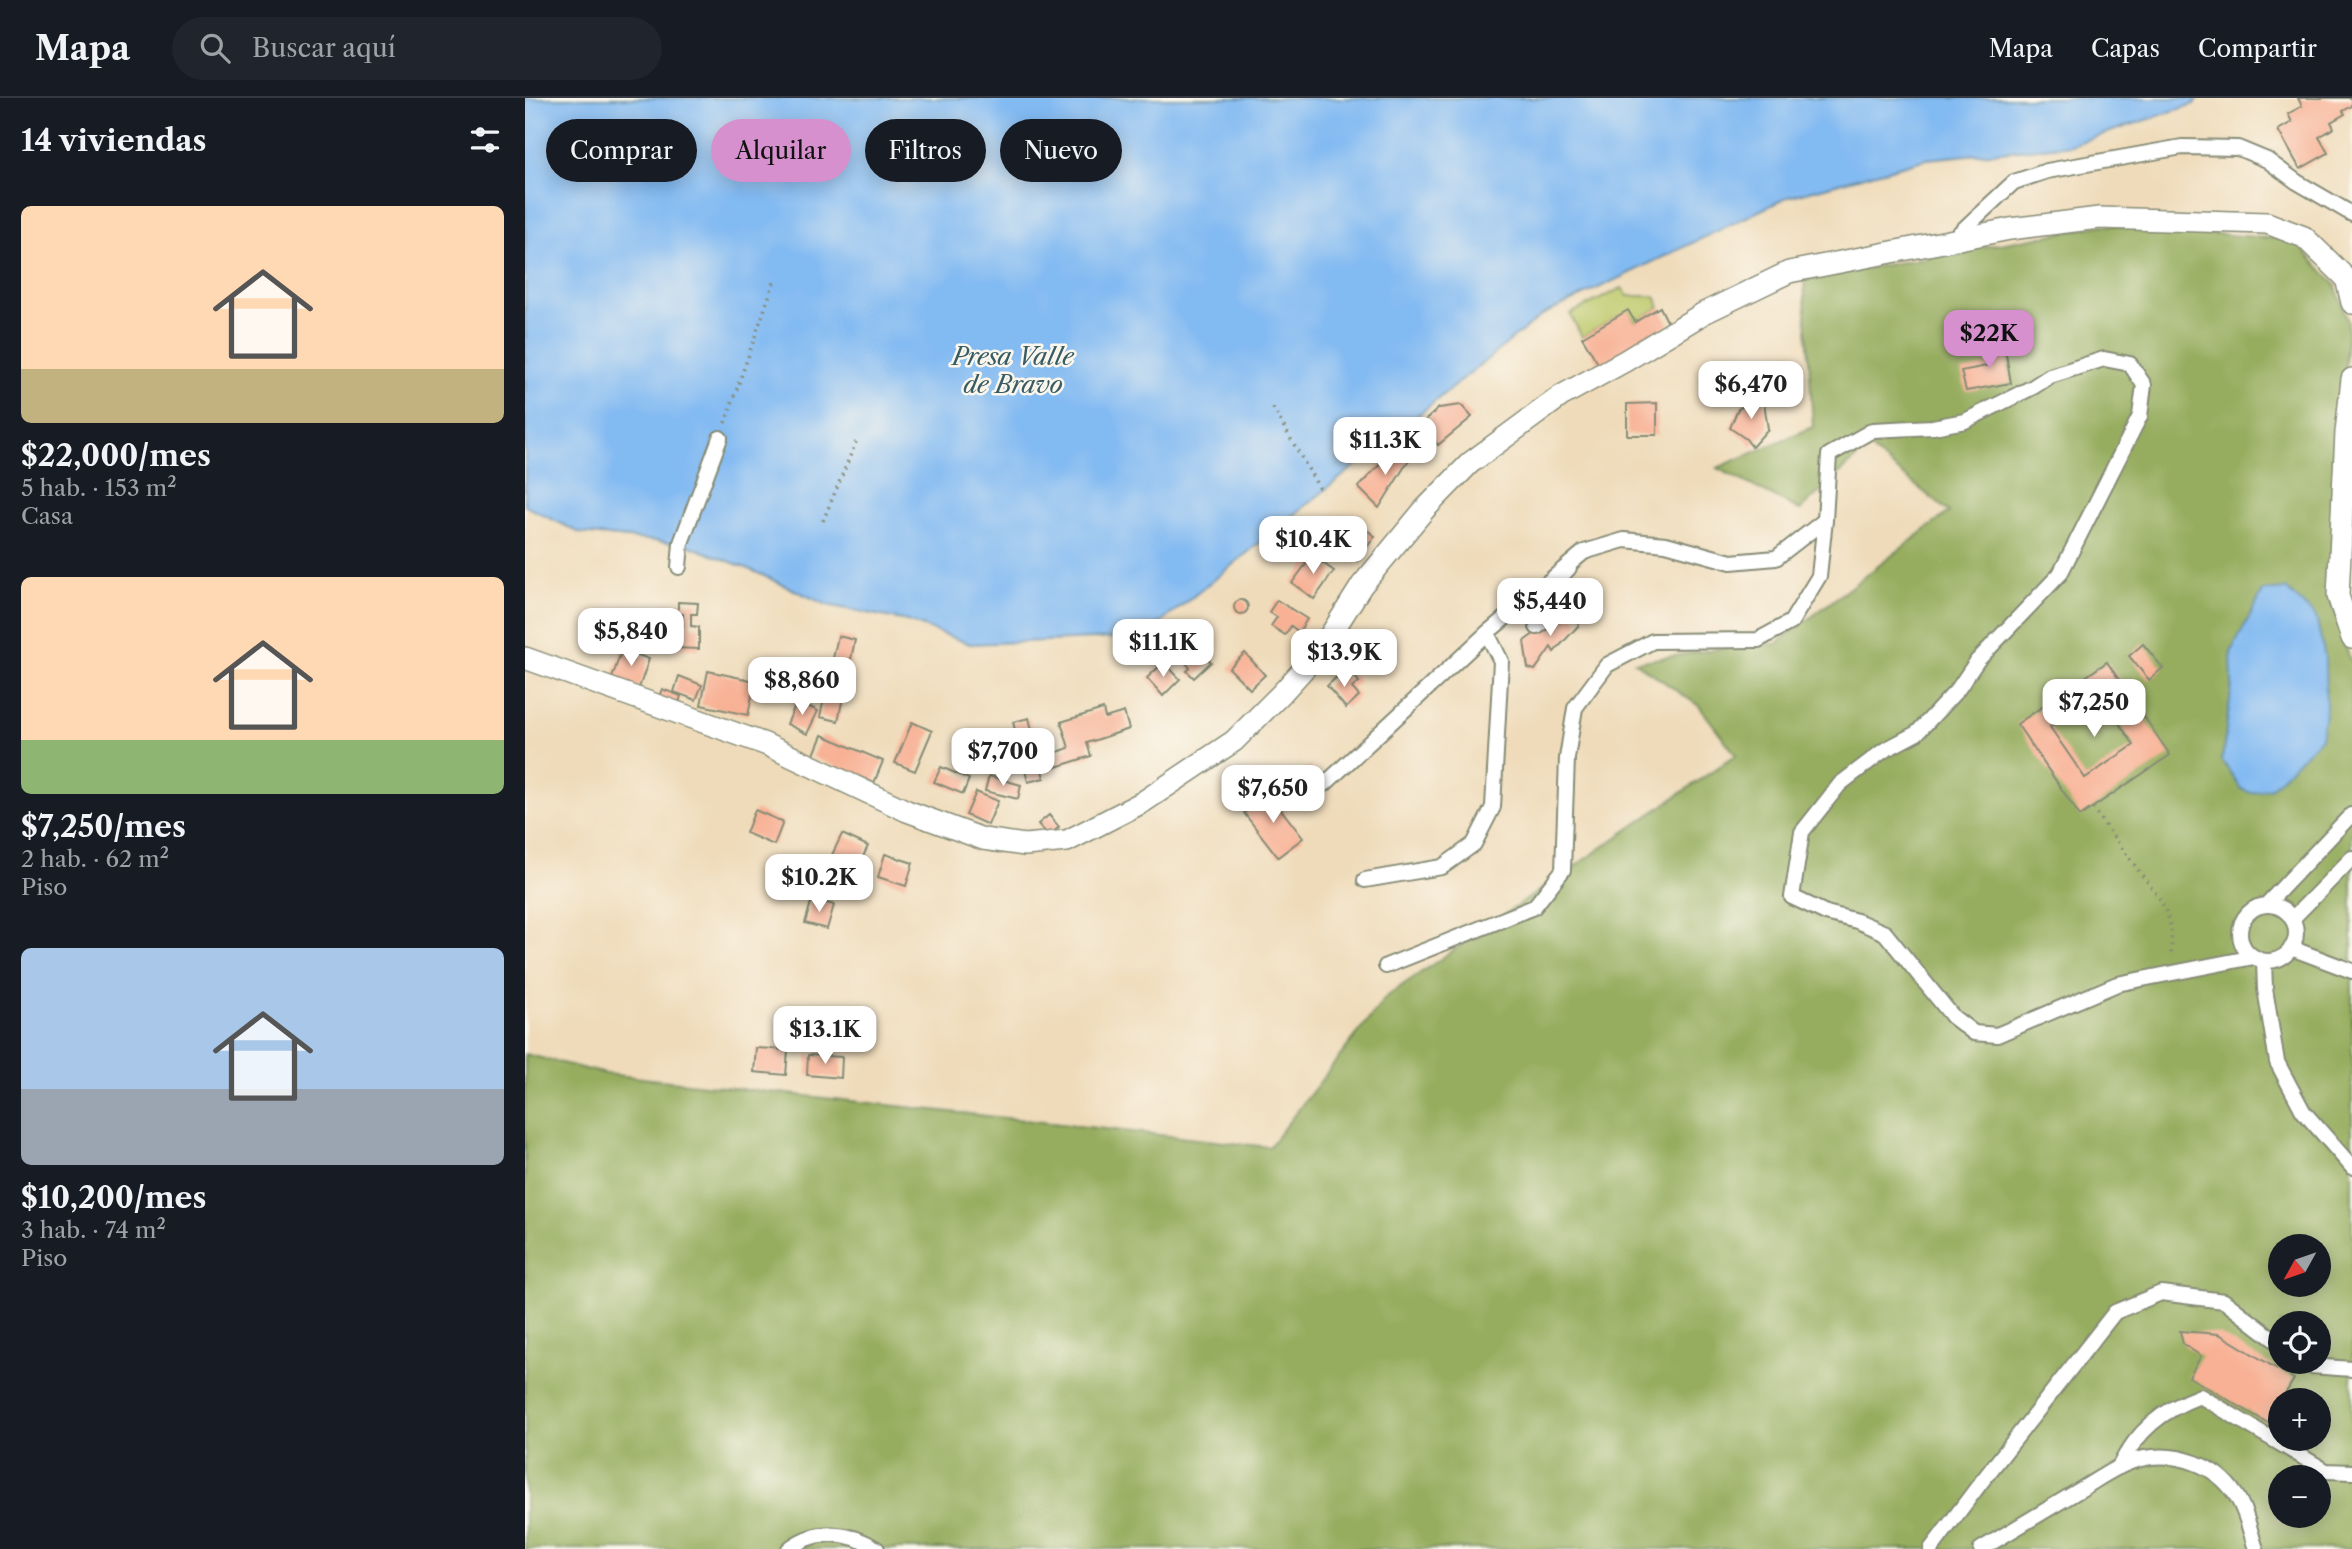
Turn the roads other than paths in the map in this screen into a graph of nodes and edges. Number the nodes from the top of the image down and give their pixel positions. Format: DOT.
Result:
graph roads {
  1 [pos="2352,214"];
  2 [pos="1951,242"];
  3 [pos="2352,303"];
  4 [pos="2352,379"];
  5 [pos="719,438"];
  6 [pos="1825,520"];
  7 [pos="1584,552"];
  8 [pos="678,567"];
  9 [pos="1537,627"];
  10 [pos="1487,633"];
  11 [pos="2352,638"];
  12 [pos="525,659"];
  13 [pos="1325,784"];
  14 [pos="2351,800"];
  15 [pos="2352,815"];
  16 [pos="2352,858"];
  17 [pos="1365,880"];
  18 [pos="2266,905"];
  19 [pos="2292,919"];
  20 [pos="2291,948"];
  21 [pos="2259,959"];
  22 [pos="1386,966"];
  23 [pos="2352,971"];
  24 [pos="2352,1167"];
  25 [pos="2268,1335"];
  26 [pos="2331,1368"];
  27 [pos="2352,1369"];
  28 [pos="2119,1467"];
  29 [pos="2352,1472"];
  30 [pos="789,1549"];
  31 [pos="877,1549"];
  32 [pos="1931,1549"];
  33 [pos="1981,1549"];
  34 [pos="2256,1549"];
  1 -- 2 [label="street"];
  2 -- 3 [label="main road"];
  2 -- 12 [label="main road"];
  4 -- 11 [label="main road"];
  5 -- 8 [label="street"];
  6 -- 7 [label="street"];
  6 -- 21 [label="street"];
  6 -- 22 [label="street"];
  7 -- 9 [label="street"];
  7 -- 10 [label="street"];
  10 -- 13 [label="street"];
  10 -- 17 [label="street"];
  14 -- 15 [label="street"];
  15 -- 18 [label="street"];
  16 -- 19 [label="street"];
  18 -- 19 [label="street"];
  18 -- 21 [label="street"];
  19 -- 20 [label="street"];
  20 -- 21 [label="street"];
  20 -- 23 [label="street"];
  21 -- 24 [label="street"];
  25 -- 32 [label="street"];
  26 -- 27 [label="street"];
  28 -- 29 [label="street"];
  28 -- 33 [label="street"];
  28 -- 34 [label="street"];
  30 -- 31 [label="street"];
}
